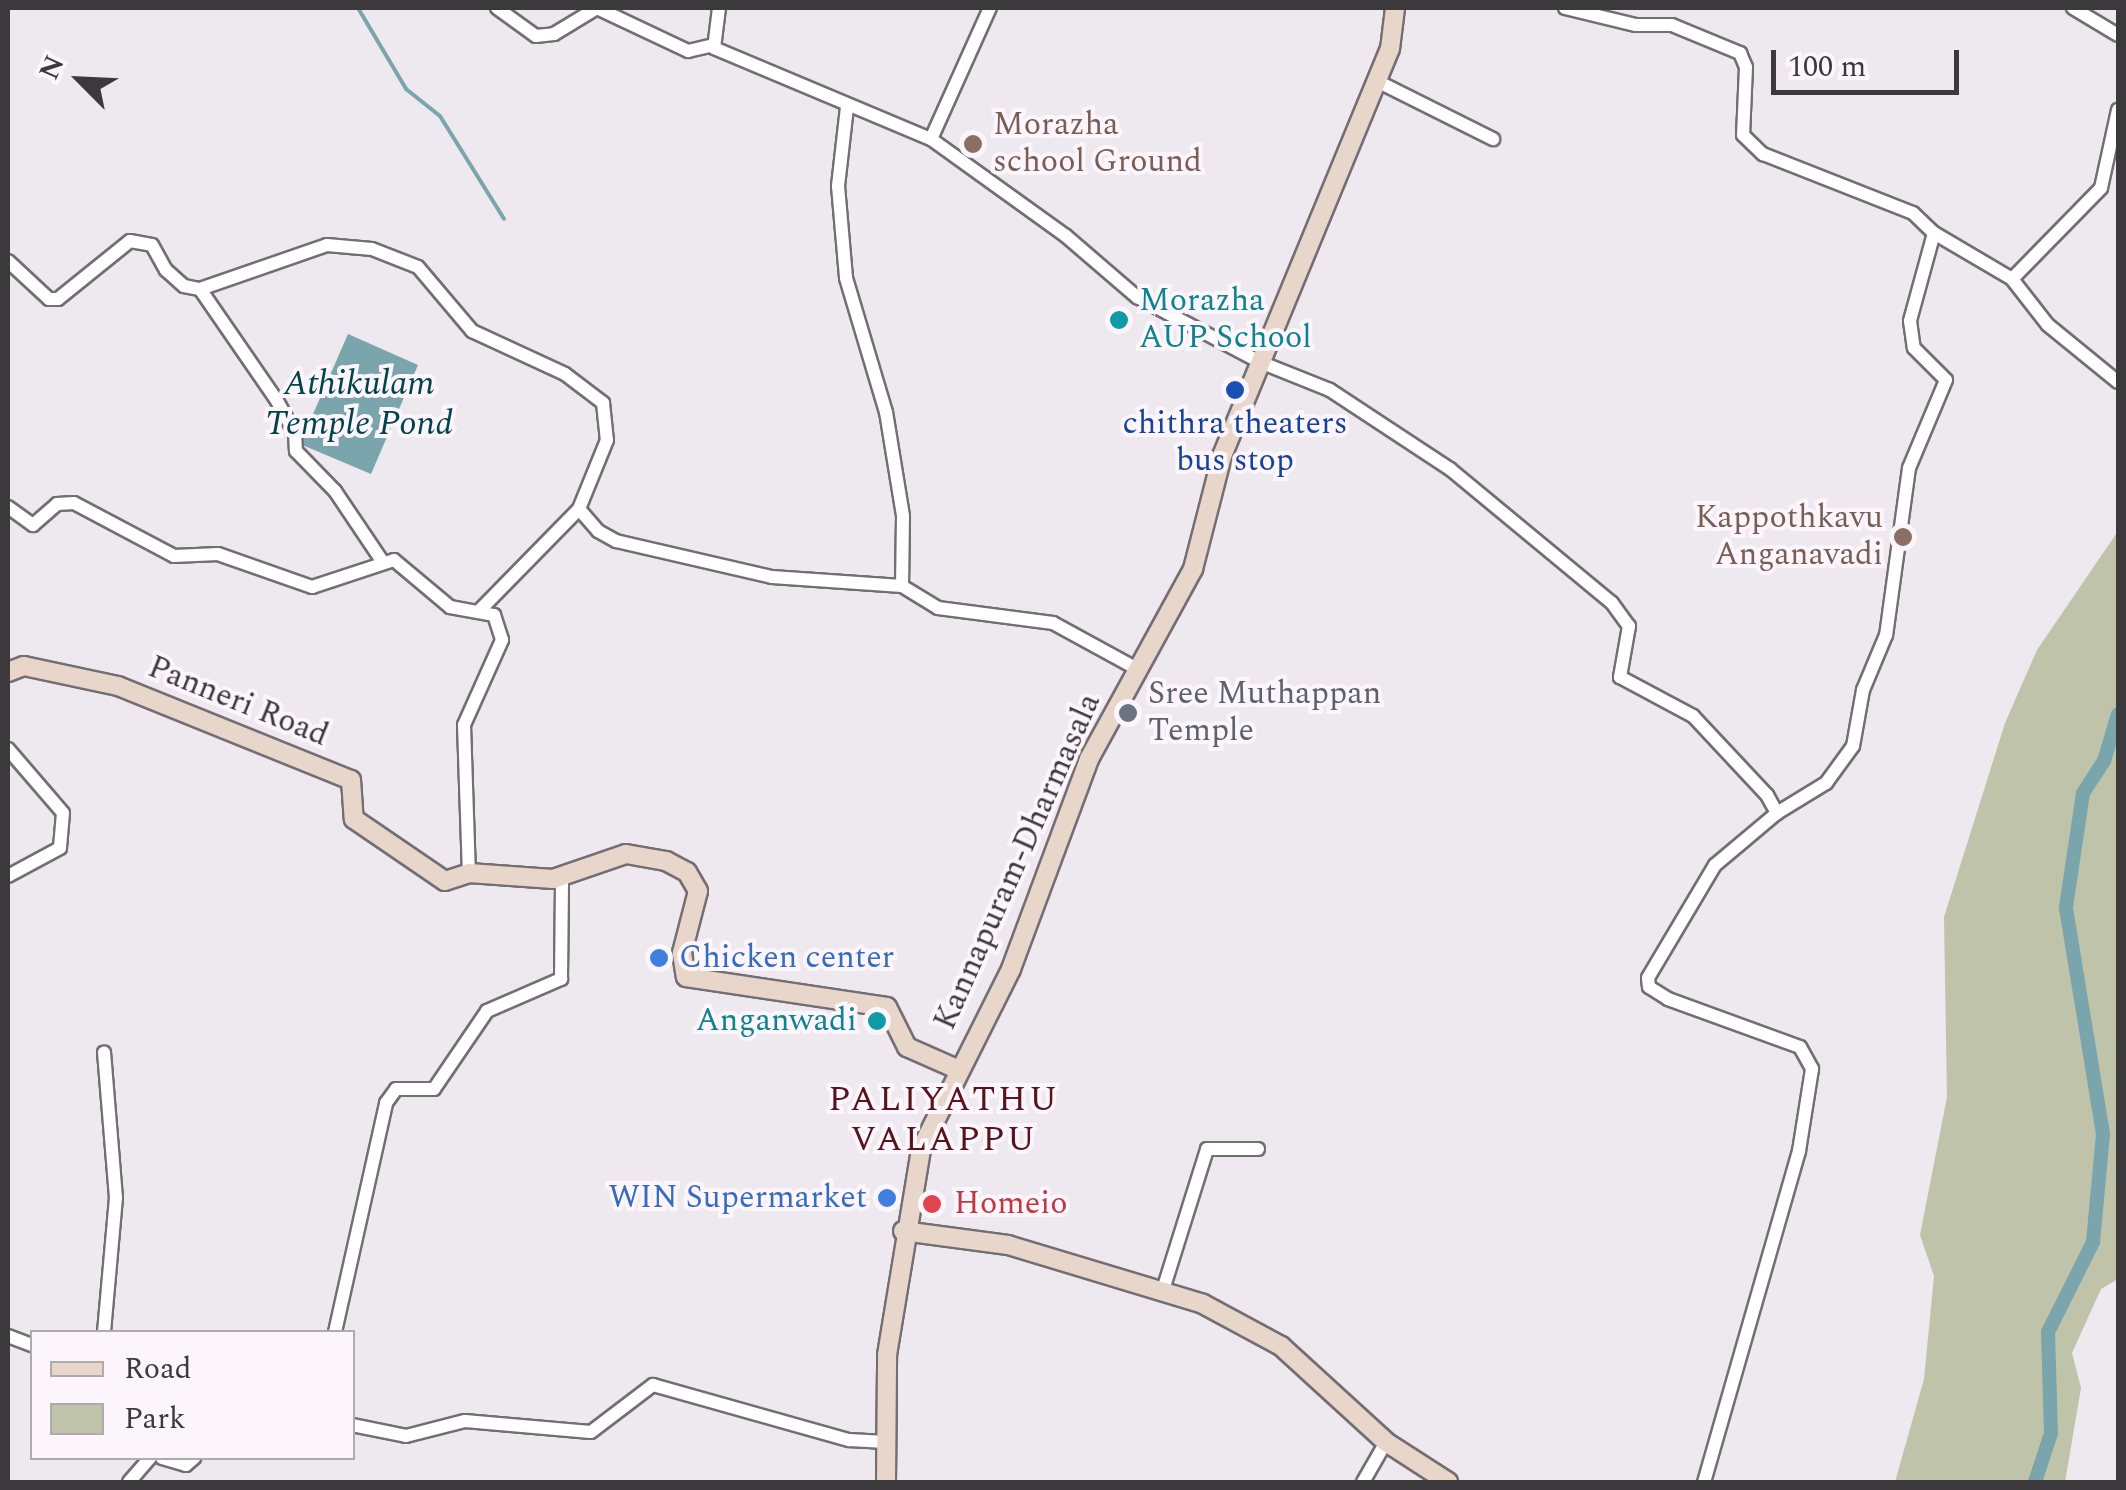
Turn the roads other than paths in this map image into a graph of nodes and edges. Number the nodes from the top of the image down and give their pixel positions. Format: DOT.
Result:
graph roads {
  1 [pos="498,8"];
  2 [pos="719,8"];
  3 [pos="990,8"];
  4 [pos="1395,8"];
  5 [pos="1565,8"];
  6 [pos="2074,8"];
  7 [pos="2118,35"];
  8 [pos="714,46"];
  9 [pos="1377,81"];
  10 [pos="847,107"];
  11 [pos="2118,110"];
  12 [pos="931,139"];
  13 [pos="1493,139"];
  14 [pos="1934,233"];
  15 [pos="8,261"];
  16 [pos="2012,279"];
  17 [pos="200,289"];
  18 [pos="1260,362"];
  19 [pos="2118,382"];
  20 [pos="8,508"];
  21 [pos="578,509"];
  22 [pos="382,560"];
  23 [pos="902,586"];
  24 [pos="480,610"];
  25 [pos="1137,669"];
  26 [pos="8,672"];
  27 [pos="8,749"];
  28 [pos="1777,813"];
  29 [pos="469,872"];
  30 [pos="8,876"];
  31 [pos="562,876"];
  32 [pos="104,1052"];
  33 [pos="959,1070"];
  34 [pos="1258,1149"];
  35 [pos="903,1231"];
  36 [pos="1162,1293"];
  37 [pos="104,1330"];
  38 [pos="335,1330"];
  39 [pos="355,1426"];
  40 [pos="886,1442"];
  41 [pos="1386,1442"];
  42 [pos="148,1460"];
  43 [pos="169,1460"];
  44 [pos="192,1460"];
  45 [pos="130,1482"];
  46 [pos="886,1482"];
  47 [pos="1363,1482"];
  48 [pos="1448,1482"];
  49 [pos="1704,1482"];
  1 -- 8 [label="street"];
  2 -- 8 [label="street"];
  3 -- 12 [label="street"];
  4 -- 9 [label="main road, Kannapuram-Dharmasala"];
  5 -- 14 [label="street"];
  6 -- 7 [label="street"];
  8 -- 10 [label="street"];
  9 -- 13 [label="street"];
  9 -- 18 [label="main road, Kannapuram-Dharmasala"];
  10 -- 12 [label="street"];
  10 -- 23 [label="street"];
  11 -- 16 [label="street"];
  12 -- 18 [label="street"];
  14 -- 16 [label="street"];
  14 -- 28 [label="street"];
  15 -- 17 [label="street"];
  16 -- 19 [label="street"];
  17 -- 21 [label="street"];
  17 -- 22 [label="street"];
  18 -- 25 [label="main road, Kannapuram-Dharmasala"];
  18 -- 28 [label="street"];
  20 -- 22 [label="street"];
  21 -- 23 [label="street"];
  21 -- 24 [label="street"];
  22 -- 24 [label="street"];
  23 -- 25 [label="street"];
  24 -- 29 [label="street"];
  25 -- 33 [label="main road, Kannapuram-Dharmasala"];
  26 -- 29 [label="main road, Panneri Road"];
  27 -- 30 [label="street"];
  28 -- 49 [label="street"];
  29 -- 31 [label="main road, Panneri Road"];
  31 -- 33 [label="main road, Panneri Road"];
  31 -- 38 [label="street"];
  32 -- 37 [label="street"];
  33 -- 35 [label="main road, Kannapuram-Dharmasala"];
  34 -- 36 [label="street"];
  35 -- 36 [label="main road"];
  35 -- 40 [label="main road, Kannapuram-Dharmasala"];
  36 -- 41 [label="main road"];
  39 -- 40 [label="street"];
  40 -- 46 [label="main road, Kannapuram-Dharmasala"];
  41 -- 47 [label="street"];
  41 -- 48 [label="main road"];
  42 -- 45 [label="street"];
  43 -- 44 [label="street"];
}
